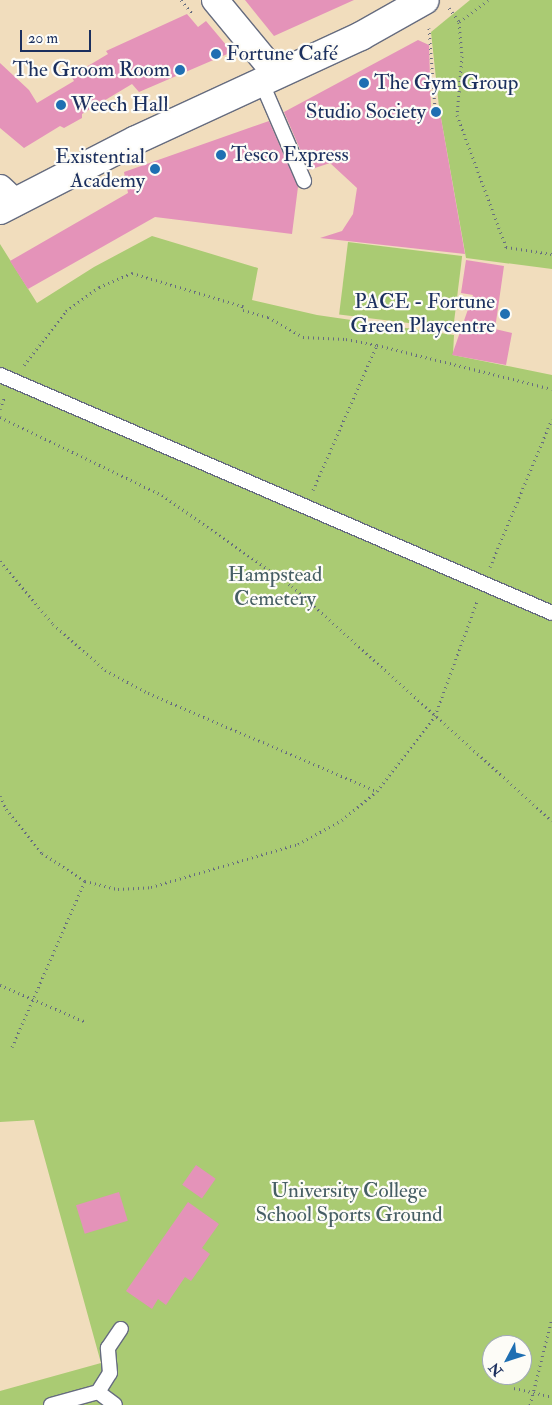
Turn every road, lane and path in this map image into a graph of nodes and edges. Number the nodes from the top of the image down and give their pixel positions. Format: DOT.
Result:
graph roads {
  1 [pos="215,0"];
  2 [pos="443,0"];
  3 [pos="488,0"];
  4 [pos="418,7"];
  5 [pos="459,22"];
  6 [pos="268,77"];
  7 [pos="435,108"];
  8 [pos="304,181"];
  9 [pos="5,200"];
  10 [pos="552,254"];
  11 [pos="377,345"];
  12 [pos="6,378"];
  13 [pos="552,389"];
  14 [pos="0,409"];
  15 [pos="0,417"];
  16 [pos="552,419"];
  17 [pos="306,507"];
  18 [pos="0,561"];
  19 [pos="484,583"];
  20 [pos="552,613"];
  21 [pos="435,716"];
  22 [pos="378,791"];
  23 [pos="0,796"];
  24 [pos="552,821"];
  25 [pos="85,881"];
  26 [pos="0,985"];
  27 [pos="33,999"];
  28 [pos="86,1022"];
  29 [pos="12,1047"];
  30 [pos="552,1318"];
  31 [pos="121,1329"];
  32 [pos="514,1388"];
  33 [pos="98,1392"];
  34 [pos="533,1392"];
  35 [pos="550,1396"];
  36 [pos="51,1405"];
  37 [pos="115,1405"];
  38 [pos="530,1405"];
  1 -- 6 [label="street"];
  2 -- 5 [label="path"];
  3 -- 5 [label="path"];
  4 -- 6 [label="main road"];
  4 -- 7 [label="path"];
  5 -- 10 [label="path"];
  6 -- 8 [label="lane"];
  6 -- 9 [label="main road"];
  11 -- 12 [label="path"];
  11 -- 13 [label="path"];
  11 -- 17 [label="path"];
  12 -- 14 [label="path"];
  12 -- 17 [label="lane"];
  15 -- 21 [label="path"];
  16 -- 19 [label="path"];
  17 -- 19 [label="lane"];
  18 -- 22 [label="path"];
  19 -- 20 [label="lane"];
  19 -- 21 [label="path"];
  21 -- 22 [label="path"];
  21 -- 24 [label="path"];
  22 -- 25 [label="path"];
  23 -- 25 [label="path"];
  25 -- 27 [label="path"];
  26 -- 27 [label="path"];
  27 -- 28 [label="path"];
  27 -- 29 [label="path"];
  30 -- 34 [label="path"];
  31 -- 33 [label="lane"];
  32 -- 34 [label="path"];
  33 -- 36 [label="lane"];
  33 -- 37 [label="lane"];
  34 -- 35 [label="path"];
  34 -- 38 [label="path"];
}
